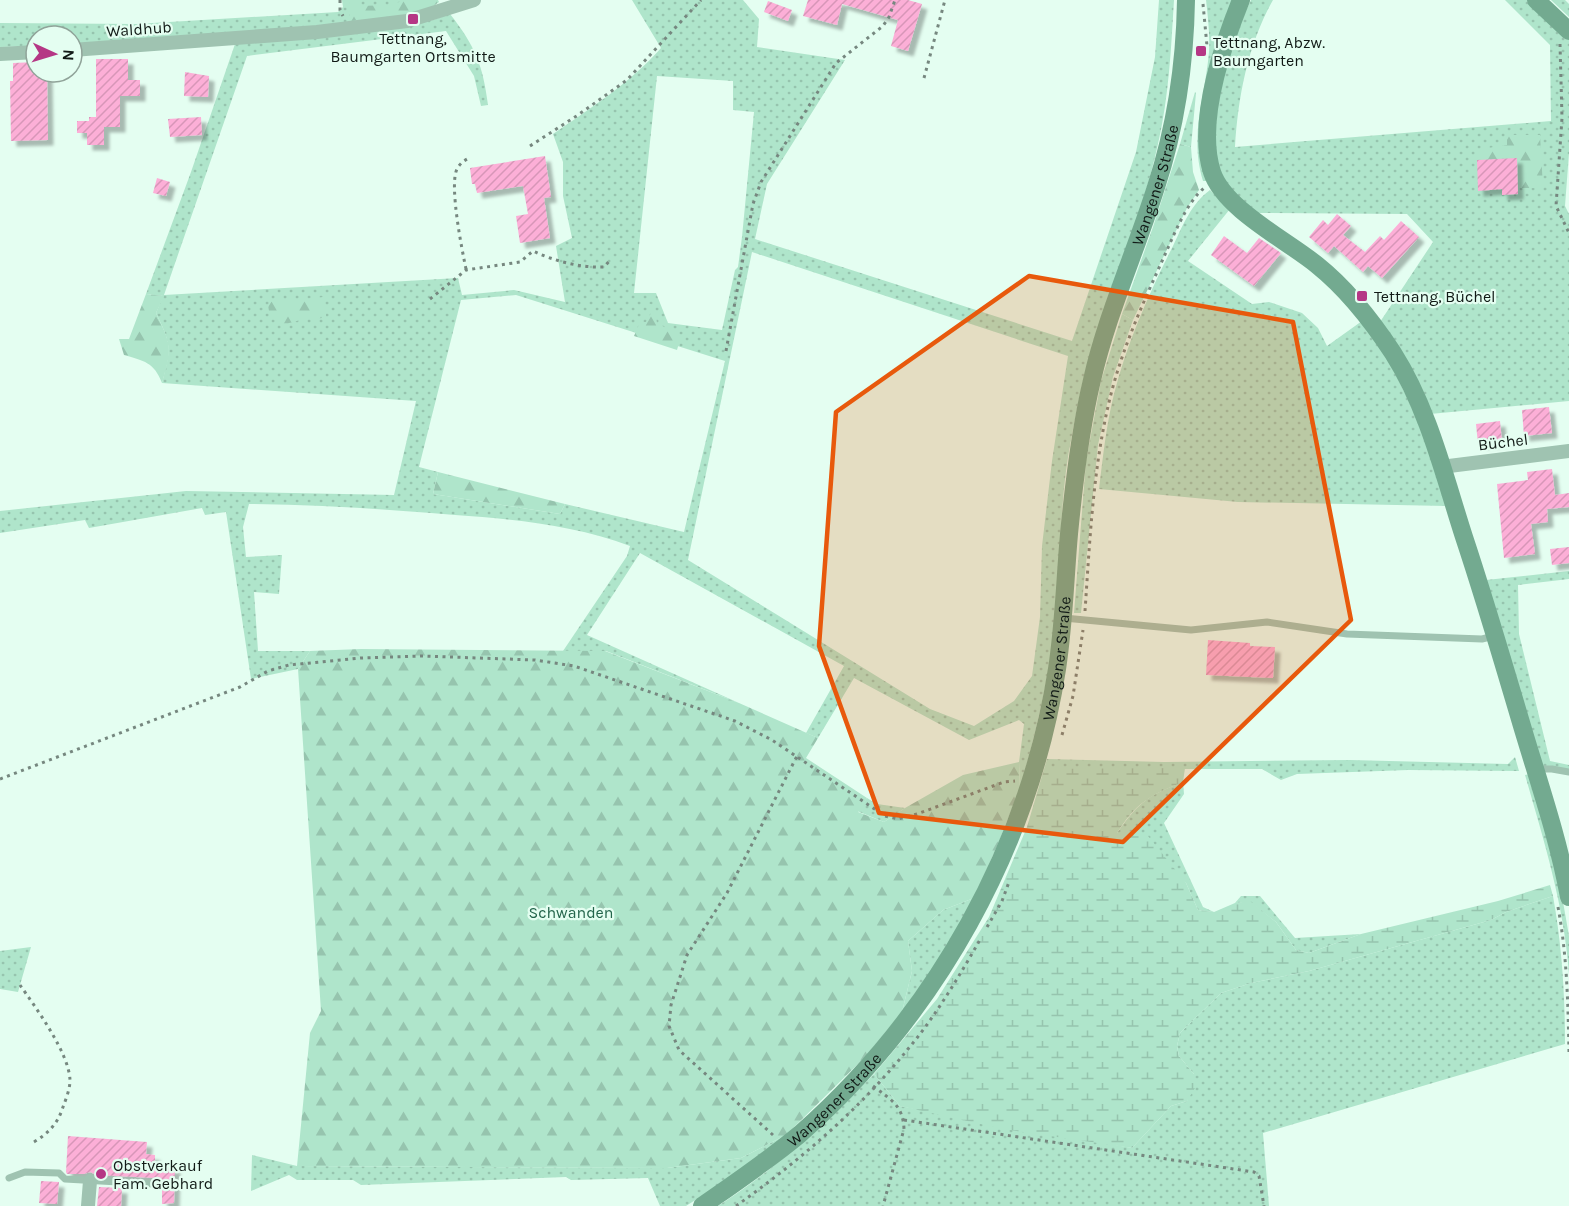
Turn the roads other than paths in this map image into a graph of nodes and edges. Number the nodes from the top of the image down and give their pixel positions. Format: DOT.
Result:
graph roads {
  1 [pos="474,0"];
  2 [pos="1186,0"];
  3 [pos="1241,0"];
  4 [pos="1536,0"];
  5 [pos="1564,26"];
  6 [pos="84,49"];
  7 [pos="24,53"];
  8 [pos="0,54"];
  9 [pos="1569,451"];
  10 [pos="1441,467"];
  11 [pos="1063,618"];
  12 [pos="1496,635"];
  13 [pos="1535,770"];
  14 [pos="1569,772"];
  15 [pos="1562,897"];
  16 [pos="9,1178"];
  17 [pos="90,1181"];
  18 [pos="154,1184"];
  19 [pos="88,1206"];
  20 [pos="702,1206"];
  1 -- 6 [label="street, Waldhub"];
  2 -- 11 [label="main road, Wangener Straße"];
  3 -- 10 [label="main road"];
  4 -- 5 [label="main road"];
  7 -- 8 [label="street"];
  9 -- 10 [label="street, Büchel"];
  10 -- 12 [label="main road"];
  11 -- 12 [label="lane"];
  11 -- 20 [label="main road, Wangener Straße"];
  12 -- 13 [label="main road"];
  13 -- 14 [label="lane"];
  13 -- 15 [label="main road"];
  16 -- 17 [label="lane"];
  17 -- 18 [label="lane"];
  17 -- 19 [label="street"];
}
